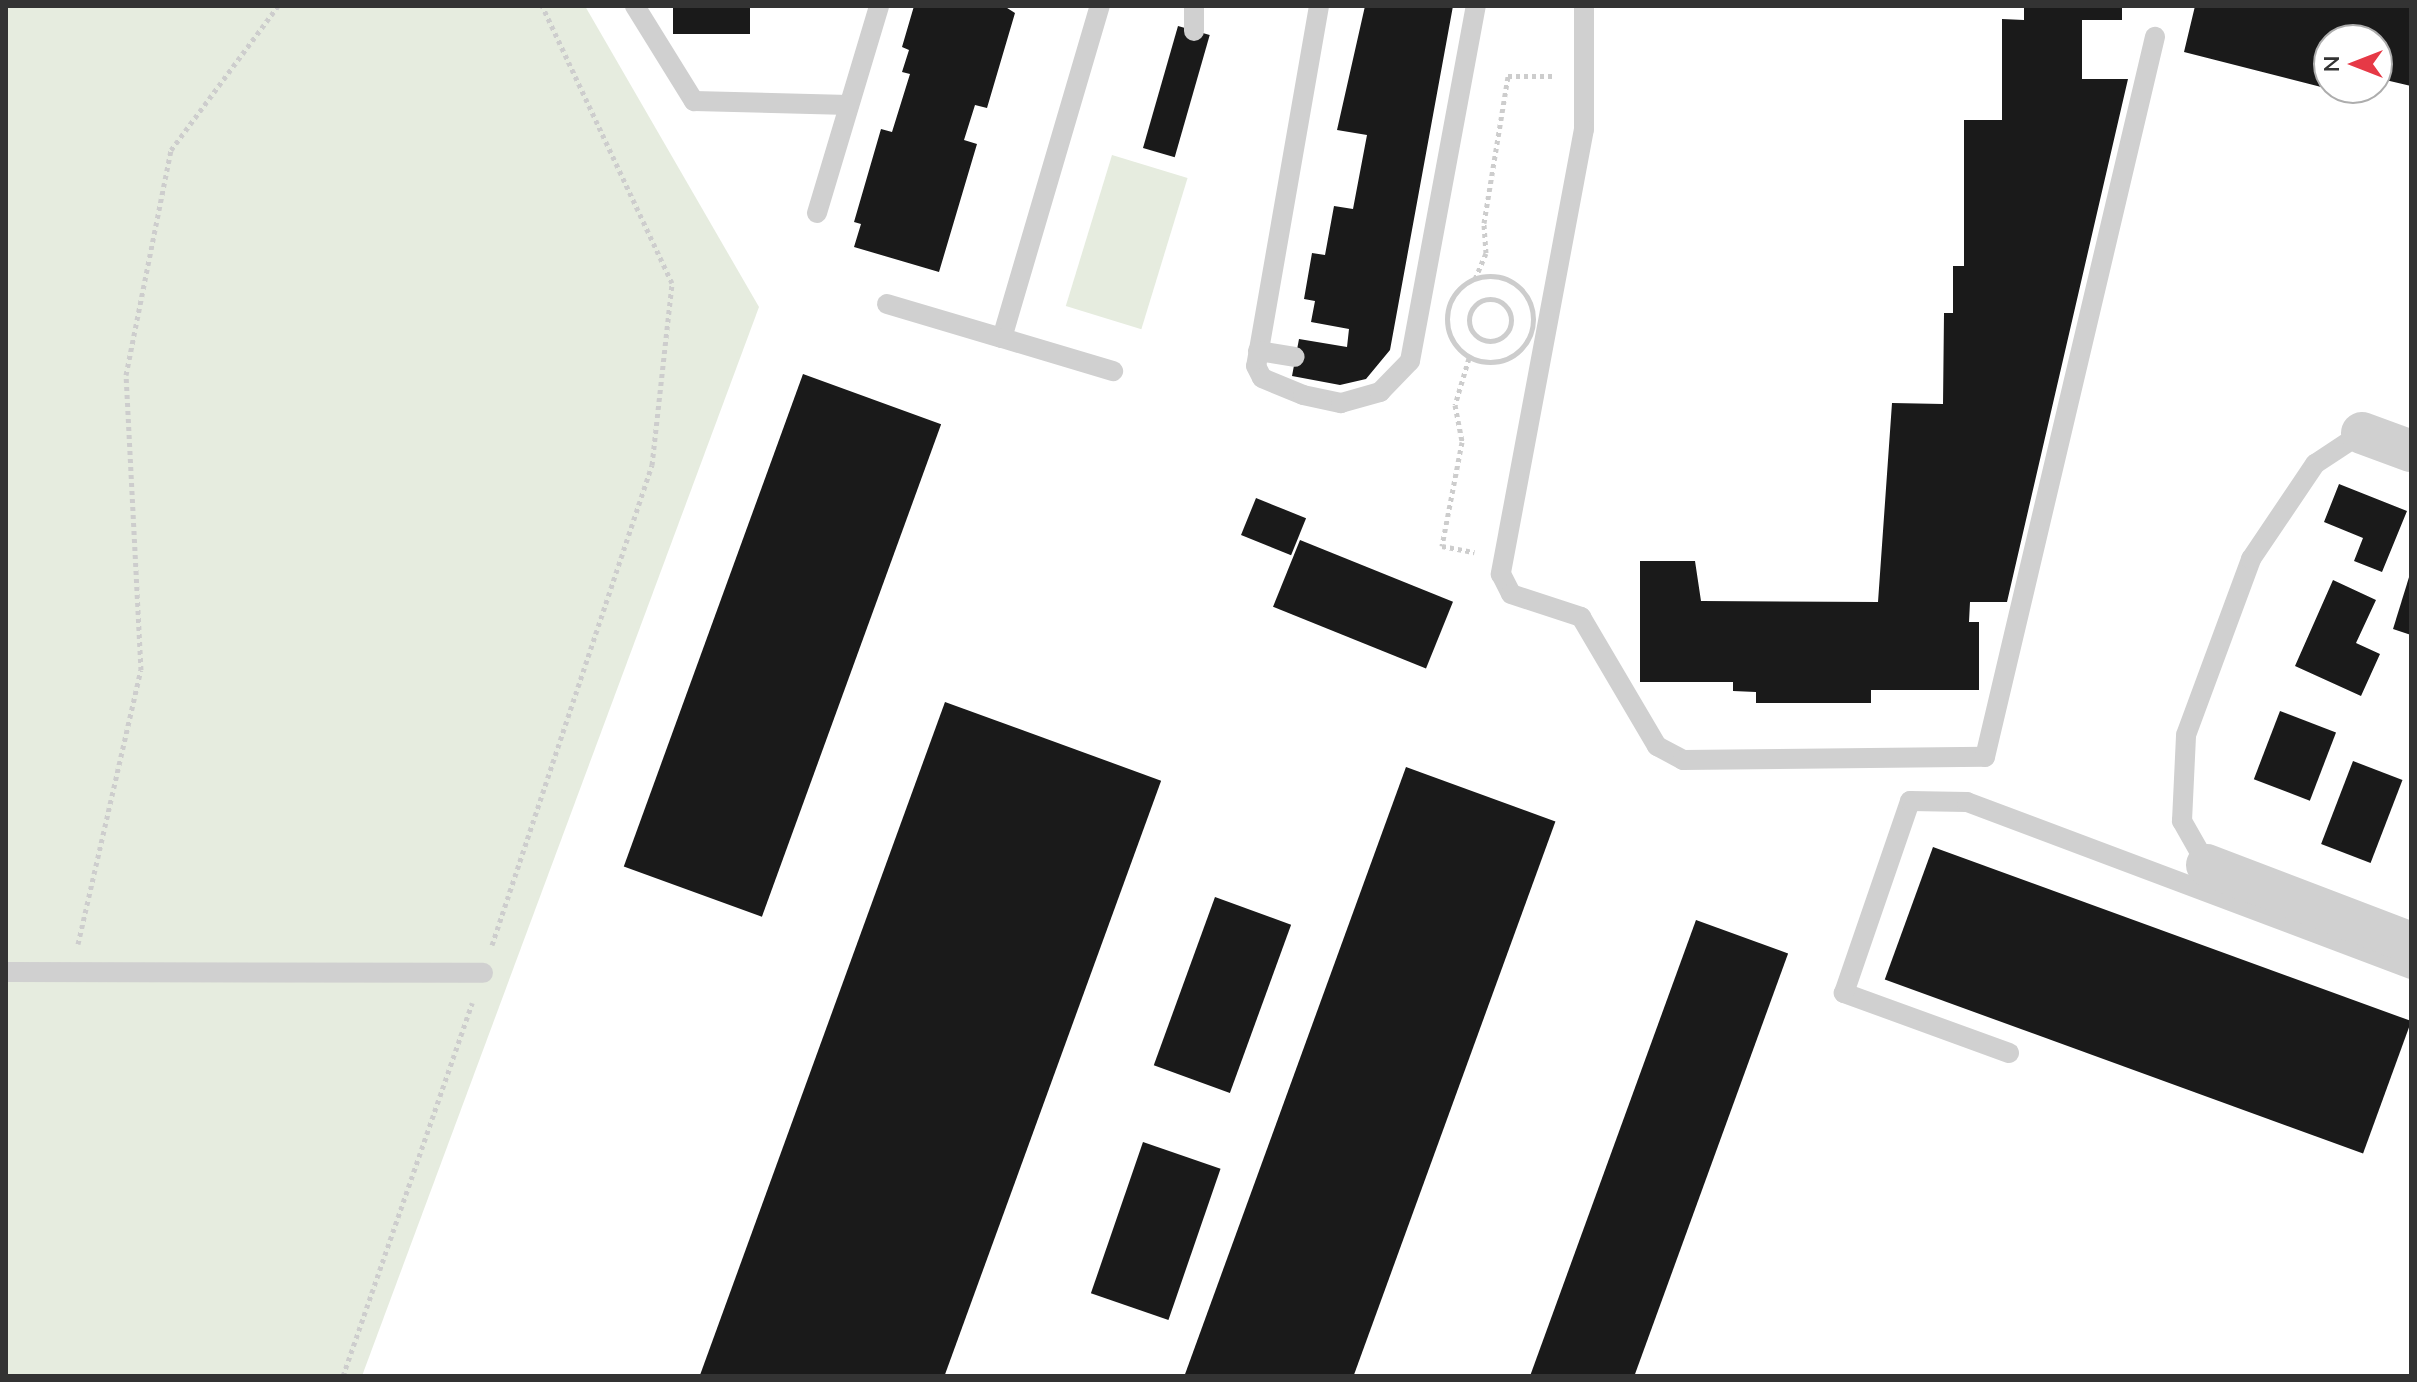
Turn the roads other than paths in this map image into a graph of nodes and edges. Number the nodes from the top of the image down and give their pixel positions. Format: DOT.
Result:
graph roads {
  1 [pos="635,6"];
  2 [pos="879,6"];
  3 [pos="1100,6"];
  4 [pos="1194,6"];
  5 [pos="1319,6"];
  6 [pos="1476,6"];
  7 [pos="1584,6"];
  8 [pos="1194,31"];
  9 [pos="2155,37"];
  10 [pos="849,105"];
  11 [pos="817,213"];
  12 [pos="887,304"];
  13 [pos="1002,338"];
  14 [pos="1258,351"];
  15 [pos="1295,357"];
  16 [pos="1113,371"];
  17 [pos="2362,433"];
  18 [pos="2411,451"];
  19 [pos="2207,865"];
  20 [pos="2411,943"];
  21 [pos="2411,969"];
  22 [pos="6,972"];
  23 [pos="483,973"];
  24 [pos="2009,1053"];
  1 -- 10 [label="lane"];
  2 -- 10 [label="lane"];
  3 -- 13 [label="lane"];
  4 -- 8 [label="lane"];
  5 -- 14 [label="lane"];
  6 -- 14 [label="lane"];
  7 -- 9 [label="lane"];
  10 -- 11 [label="lane"];
  12 -- 13 [label="lane"];
  13 -- 16 [label="lane"];
  14 -- 15 [label="lane"];
  17 -- 18 [label="street"];
  17 -- 19 [label="lane"];
  19 -- 20 [label="street"];
  21 -- 24 [label="lane"];
  22 -- 23 [label="lane"];
}
